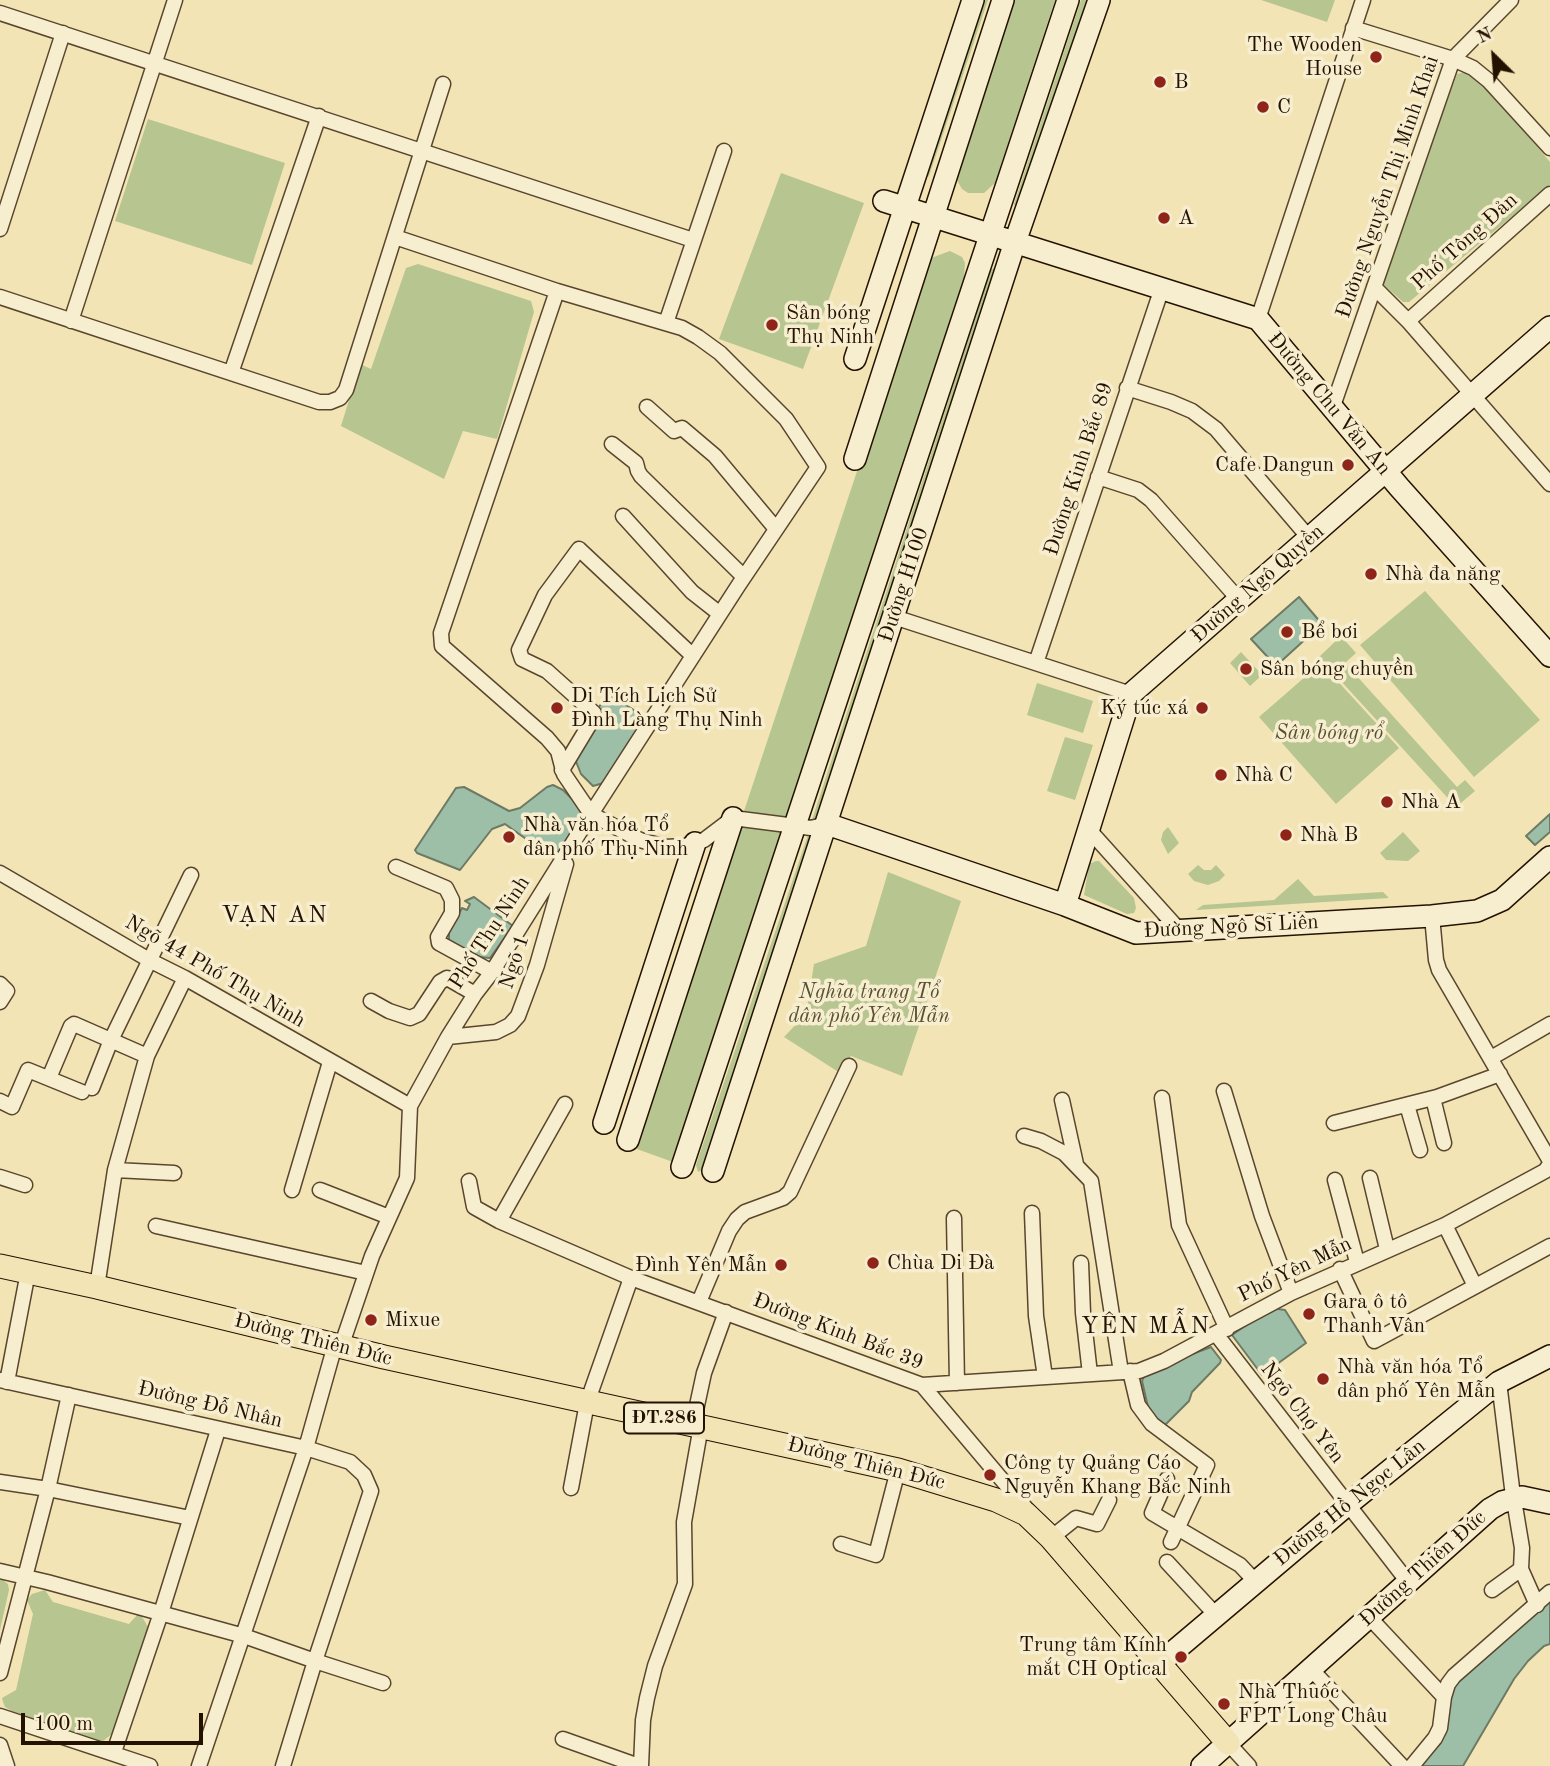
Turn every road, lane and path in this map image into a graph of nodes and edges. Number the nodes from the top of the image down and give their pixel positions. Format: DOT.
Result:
graph roads {
  1 [pos="175,0"];
  2 [pos="973,0"];
  3 [pos="1003,0"];
  4 [pos="1068,0"];
  5 [pos="1099,0"];
  6 [pos="1363,0"];
  7 [pos="1511,0"];
  8 [pos="0,13"];
  9 [pos="1353,28"];
  10 [pos="63,33"];
  11 [pos="1453,59"];
  12 [pos="155,63"];
  13 [pos="443,84"];
  14 [pos="319,116"];
  15 [pos="1550,148"];
  16 [pos="423,150"];
  17 [pos="724,151"];
  18 [pos="1550,194"];
  19 [pos="884,201"];
  20 [pos="905,207"];
  21 [pos="932,216"];
  22 [pos="0,229"];
  23 [pos="991,234"];
  24 [pos="394,237"];
  25 [pos="693,240"];
  26 [pos="1015,242"];
  27 [pos="1374,287"];
  28 [pos="1163,288"];
  29 [pos="557,291"];
  30 [pos="0,297"];
  31 [pos="1258,319"];
  32 [pos="71,321"];
  33 [pos="1408,321"];
  34 [pos="666,323"];
  35 [pos="1550,327"];
  36 [pos="855,359"];
  37 [pos="231,373"];
  38 [pos="1127,388"];
  39 [pos="1472,394"];
  40 [pos="1333,406"];
  41 [pos="647,407"];
  42 [pos="612,444"];
  43 [pos="855,459"];
  44 [pos="1387,472"];
  45 [pos="1547,475"];
  46 [pos="1098,477"];
  47 [pos="624,516"];
  48 [pos="776,529"];
  49 [pos="1310,539"];
  50 [pos="744,577"];
  51 [pos="1240,601"];
  52 [pos="720,614"];
  53 [pos="894,617"];
  54 [pos="693,656"];
  55 [pos="1550,656"];
  56 [pos="1036,663"];
  57 [pos="1131,694"];
  58 [pos="562,770"];
  59 [pos="591,814"];
  60 [pos="733,818"];
  61 [pos="827,824"];
  62 [pos="796,826"];
  63 [pos="1090,831"];
  64 [pos="695,843"];
  65 [pos="571,848"];
  66 [pos="1550,857"];
  67 [pos="396,867"];
  68 [pos="0,873"];
  69 [pos="191,875"];
  70 [pos="1065,905"];
  71 [pos="1432,916"];
  72 [pos="1180,931"];
  73 [pos="151,961"];
  74 [pos="492,972"];
  75 [pos="186,978"];
  76 [pos="0,984"];
  77 [pos="475,993"];
  78 [pos="371,1001"];
  79 [pos="0,1002"];
  80 [pos="1550,1024"];
  81 [pos="447,1037"];
  82 [pos="111,1040"];
  83 [pos="147,1056"];
  84 [pos="1491,1058"];
  85 [pos="330,1062"];
  86 [pos="849,1066"];
  87 [pos="1500,1074"];
  88 [pos="50,1078"];
  89 [pos="1224,1091"];
  90 [pos="1162,1098"];
  91 [pos="1433,1098"];
  92 [pos="1062,1100"];
  93 [pos="0,1101"];
  94 [pos="565,1104"];
  95 [pos="1407,1105"];
  96 [pos="410,1106"];
  97 [pos="604,1123"];
  98 [pos="1334,1123"];
  99 [pos="1024,1136"];
  100 [pos="628,1140"];
  101 [pos="1444,1143"];
  102 [pos="1420,1150"];
  103 [pos="1077,1165"];
  104 [pos="682,1167"];
  105 [pos="1549,1169"];
  106 [pos="115,1170"];
  107 [pos="713,1171"];
  108 [pos="174,1173"];
  109 [pos="0,1177"];
  110 [pos="1370,1178"];
  111 [pos="1335,1180"];
  112 [pos="468,1181"];
  113 [pos="26,1185"];
  114 [pos="292,1190"];
  115 [pos="320,1190"];
  116 [pos="1032,1213"];
  117 [pos="389,1217"];
  118 [pos="954,1218"];
  119 [pos="499,1221"];
  120 [pos="1445,1224"];
  121 [pos="156,1226"];
  122 [pos="1550,1246"];
  123 [pos="1387,1250"];
  124 [pos="1357,1262"];
  125 [pos="1081,1263"];
  126 [pos="0,1266"];
  127 [pos="1340,1269"];
  128 [pos="28,1272"];
  129 [pos="366,1273"];
  130 [pos="631,1278"];
  131 [pos="1475,1286"];
  132 [pos="97,1287"];
  133 [pos="1291,1293"];
  134 [pos="699,1302"];
  135 [pos="726,1312"];
  136 [pos="1221,1331"];
  137 [pos="338,1346"];
  138 [pos="1547,1362"];
  139 [pos="1126,1372"];
  140 [pos="1090,1374"];
  141 [pos="1045,1377"];
  142 [pos="4,1381"];
  143 [pos="1500,1382"];
  144 [pos="957,1383"];
  145 [pos="922,1385"];
  146 [pos="69,1395"];
  147 [pos="587,1403"];
  148 [pos="697,1425"];
  149 [pos="218,1430"];
  150 [pos="306,1448"];
  151 [pos="898,1470"];
  152 [pos="0,1474"];
  153 [pos="1167,1479"];
  154 [pos="0,1482"];
  155 [pos="571,1488"];
  156 [pos="48,1489"];
  157 [pos="1514,1498"];
  158 [pos="1109,1500"];
  159 [pos="1550,1500"];
  160 [pos="1347,1505"];
  161 [pos="190,1518"];
  162 [pos="1178,1527"];
  163 [pos="1047,1534"];
  164 [pos="1171,1542"];
  165 [pos="841,1544"];
  166 [pos="1167,1562"];
  167 [pos="1521,1569"];
  168 [pos="0,1571"];
  169 [pos="25,1577"];
  170 [pos="1255,1581"];
  171 [pos="1408,1582"];
  172 [pos="1492,1590"];
  173 [pos="1550,1592"];
  174 [pos="1537,1605"];
  175 [pos="161,1612"];
  176 [pos="1215,1614"];
  177 [pos="1368,1618"];
  178 [pos="244,1636"];
  179 [pos="315,1661"];
  180 [pos="1160,1663"];
  181 [pos="1311,1669"];
  182 [pos="0,1673"];
  183 [pos="383,1683"];
  184 [pos="1444,1697"];
  185 [pos="0,1716"];
  186 [pos="563,1739"];
  187 [pos="1228,1743"];
  188 [pos="0,1745"];
  189 [pos="114,1752"];
  190 [pos="7,1766"];
  191 [pos="150,1766"];
  192 [pos="199,1766"];
  193 [pos="283,1766"];
  194 [pos="640,1766"];
  195 [pos="1202,1766"];
  196 [pos="1249,1766"];
  197 [pos="1402,1766"];
  198 [pos="1412,1766"];
  1 -- 12 [label="street"];
  2 -- 20 [label="main road"];
  3 -- 21 [label="main road"];
  4 -- 23 [label="main road, Đường H100"];
  5 -- 26 [label="main road, Đường H100"];
  6 -- 9 [label="street"];
  7 -- 11 [label="street, Đường Nguyễn Thị Minh Khai"];
  8 -- 10 [label="street"];
  9 -- 11 [label="street"];
  9 -- 31 [label="street"];
  10 -- 12 [label="street"];
  10 -- 22 [label="street"];
  11 -- 15 [label="street"];
  11 -- 27 [label="street, Đường Nguyễn Thị Minh Khai"];
  12 -- 14 [label="street"];
  12 -- 32 [label="street"];
  13 -- 16 [label="street"];
  14 -- 16 [label="street"];
  14 -- 37 [label="street"];
  16 -- 24 [label="street"];
  16 -- 25 [label="street"];
  17 -- 25 [label="street"];
  18 -- 33 [label="street, Phố Tông Đản"];
  19 -- 20 [label="main road, Đường Chu Văn An"];
  20 -- 21 [label="main road, Đường Chu Văn An"];
  20 -- 36 [label="main road"];
  21 -- 23 [label="main road, Đường Chu Văn An"];
  21 -- 43 [label="main road"];
  23 -- 26 [label="main road, Đường Chu Văn An"];
  23 -- 62 [label="main road, Đường H100"];
  24 -- 29 [label="street"];
  24 -- 37 [label="street"];
  25 -- 34 [label="street"];
  26 -- 28 [label="main road, Đường Chu Văn An"];
  26 -- 53 [label="main road, Đường H100"];
  27 -- 33 [label="street"];
  27 -- 40 [label="street, Đường Nguyễn Thị Minh Khai"];
  28 -- 31 [label="main road, Đường Chu Văn An"];
  28 -- 38 [label="street, Đường Kinh Bắc 89"];
  29 -- 34 [label="street"];
  29 -- 58 [label="street"];
  30 -- 32 [label="street"];
  31 -- 40 [label="main road, Đường Chu Văn An"];
  32 -- 37 [label="street"];
  33 -- 39 [label="street"];
  34 -- 48 [label="street, Phố Thụ Ninh"];
  35 -- 39 [label="main road, Đường Ngô Quyền"];
  38 -- 46 [label="street, Đường Kinh Bắc 89"];
  38 -- 49 [label="street"];
  39 -- 44 [label="main road, Đường Ngô Quyền"];
  39 -- 45 [label="street"];
  40 -- 44 [label="main road, Đường Chu Văn An"];
  41 -- 48 [label="street"];
  42 -- 50 [label="street"];
  44 -- 49 [label="main road, Đường Ngô Quyền"];
  44 -- 55 [label="main road, Đường Chu Văn An"];
  46 -- 51 [label="street"];
  46 -- 56 [label="street, Đường Kinh Bắc 89"];
  47 -- 52 [label="street"];
  48 -- 50 [label="street, Phố Thụ Ninh"];
  49 -- 51 [label="main road, Đường Ngô Quyền"];
  50 -- 52 [label="street, Phố Thụ Ninh"];
  51 -- 57 [label="main road, Đường Ngô Quyền"];
  52 -- 54 [label="street, Phố Thụ Ninh"];
  53 -- 56 [label="street"];
  53 -- 61 [label="main road, Đường H100"];
  54 -- 58 [label="street"];
  54 -- 59 [label="street, Phố Thụ Ninh"];
  56 -- 57 [label="street"];
  57 -- 63 [label="main road"];
  58 -- 59 [label="street"];
  59 -- 64 [label="street"];
  59 -- 65 [label="street, Phố Thụ Ninh"];
  60 -- 62 [label="street"];
  60 -- 64 [label="street"];
  60 -- 100 [label="main road"];
  61 -- 62 [label="street"];
  61 -- 70 [label="main road, Đường Ngô Sĩ Liên"];
  61 -- 107 [label="main road, Đường H100"];
  62 -- 104 [label="main road, Đường H100"];
  63 -- 70 [label="main road"];
  63 -- 72 [label="street"];
  64 -- 97 [label="main road"];
  65 -- 74 [label="street, Phố Thụ Ninh"];
  65 -- 81 [label="street, Ngõ 1"];
  66 -- 71 [label="main road, Đường Ngô Sĩ Liên"];
  67 -- 74 [label="street"];
  68 -- 73 [label="street, Ngõ 44 Phố Thụ Ninh"];
  69 -- 73 [label="street"];
  70 -- 72 [label="main road, Đường Ngô Sĩ Liên"];
  71 -- 72 [label="main road, Đường Ngô Sĩ Liên"];
  71 -- 84 [label="street"];
  73 -- 75 [label="street, Ngõ 44 Phố Thụ Ninh"];
  73 -- 82 [label="street"];
  74 -- 77 [label="street, Phố Thụ Ninh"];
  75 -- 83 [label="street"];
  75 -- 85 [label="street, Ngõ 44 Phố Thụ Ninh"];
  76 -- 79 [label="street"];
  77 -- 78 [label="street"];
  77 -- 81 [label="street, Phố Thụ Ninh"];
  80 -- 84 [label="street"];
  81 -- 96 [label="street, Phố Thụ Ninh"];
  82 -- 83 [label="street"];
  82 -- 88 [label="street"];
  82 -- 88 [label="street"];
  83 -- 106 [label="street"];
  84 -- 87 [label="street"];
  85 -- 96 [label="street, Ngõ 44 Phố Thụ Ninh"];
  85 -- 114 [label="street"];
  86 -- 134 [label="street"];
  87 -- 91 [label="street"];
  87 -- 105 [label="street"];
  88 -- 93 [label="street"];
  89 -- 133 [label="street"];
  90 -- 136 [label="street, Ngõ Chợ Yên"];
  91 -- 95 [label="street"];
  91 -- 101 [label="street"];
  92 -- 103 [label="street"];
  94 -- 119 [label="street"];
  95 -- 98 [label="street"];
  95 -- 102 [label="street"];
  96 -- 117 [label="street, Phố Thụ Ninh"];
  99 -- 103 [label="street"];
  103 -- 139 [label="street"];
  105 -- 120 [label="street, Phố Yên Mẫn"];
  106 -- 108 [label="street"];
  106 -- 132 [label="street"];
  109 -- 113 [label="street"];
  110 -- 123 [label="street"];
  111 -- 124 [label="street"];
  112 -- 119 [label="street, Đường Kinh Bắc 39"];
  115 -- 117 [label="street"];
  116 -- 141 [label="street"];
  117 -- 129 [label="street, Phố Thụ Ninh"];
  118 -- 144 [label="street"];
  119 -- 130 [label="street, Đường Kinh Bắc 39"];
  120 -- 123 [label="street, Phố Yên Mẫn"];
  120 -- 131 [label="street"];
  121 -- 129 [label="street"];
  122 -- 131 [label="street"];
  123 -- 124 [label="street, Phố Yên Mẫn"];
  124 -- 127 [label="street, Phố Yên Mẫn"];
  125 -- 140 [label="street"];
  126 -- 128 [label="main road, Đường Thiên Đức / ĐT.286"];
  127 -- 131 [label="street"];
  127 -- 133 [label="street, Phố Yên Mẫn"];
  128 -- 132 [label="main road, Đường Thiên Đức / ĐT.286"];
  128 -- 142 [label="street"];
  129 -- 137 [label="street, Phố Thụ Ninh"];
  130 -- 134 [label="street, Đường Kinh Bắc 39"];
  130 -- 147 [label="street"];
  132 -- 137 [label="main road, Đường Thiên Đức / ĐT.286"];
  133 -- 136 [label="street, Phố Yên Mẫn"];
  134 -- 135 [label="street, Đường Kinh Bắc 39"];
  135 -- 145 [label="street, Đường Kinh Bắc 39"];
  135 -- 148 [label="street"];
  136 -- 139 [label="street, Phố Yên Mẫn"];
  136 -- 160 [label="street, Ngõ Chợ Yên"];
  137 -- 147 [label="main road, Đường Thiên Đức / ĐT.286"];
  137 -- 150 [label="street, Đường Đỗ Nhân"];
  138 -- 143 [label="main road, Đường Hồ Ngọc Lân"];
  139 -- 140 [label="street, Phố Yên Mẫn"];
  139 -- 162 [label="street"];
  140 -- 141 [label="street, Phố Yên Mẫn"];
  141 -- 144 [label="street, Phố Yên Mẫn"];
  142 -- 146 [label="street, Đường Đỗ Nhân"];
  143 -- 157 [label="street"];
  143 -- 160 [label="main road, Đường Hồ Ngọc Lân"];
  144 -- 145 [label="street, Phố Yên Mẫn"];
  145 -- 163 [label="street, Đường Kinh Bắc 39"];
  146 -- 149 [label="street, Đường Đỗ Nhân"];
  146 -- 156 [label="street"];
  147 -- 148 [label="main road, Đường Thiên Đức / ĐT.286"];
  147 -- 155 [label="street"];
  148 -- 151 [label="main road, Đường Thiên Đức / ĐT.286"];
  148 -- 194 [label="street"];
  149 -- 150 [label="street, Đường Đỗ Nhân"];
  149 -- 161 [label="street"];
  150 -- 178 [label="street"];
  150 -- 179 [label="street"];
  151 -- 163 [label="main road, Đường Thiên Đức / ĐT.286"];
  151 -- 165 [label="street"];
  152 -- 156 [label="street"];
  153 -- 162 [label="street"];
  154 -- 156 [label="street"];
  156 -- 161 [label="street"];
  156 -- 169 [label="street"];
  157 -- 159 [label="main road"];
  157 -- 167 [label="street"];
  157 -- 171 [label="main road, Đường Thiên Đức"];
  158 -- 163 [label="street"];
  160 -- 170 [label="main road, Đường Hồ Ngọc Lân"];
  160 -- 171 [label="street, Ngõ Chợ Yên"];
  161 -- 175 [label="street"];
  162 -- 164 [label="street"];
  162 -- 170 [label="street"];
  163 -- 180 [label="main road, Đường Thiên Đức / ĐT.286"];
  166 -- 176 [label="street"];
  167 -- 172 [label="street"];
  167 -- 174 [label="street"];
  168 -- 169 [label="street"];
  169 -- 175 [label="street"];
  169 -- 182 [label="street"];
  170 -- 176 [label="main road, Đường Hồ Ngọc Lân"];
  171 -- 177 [label="main road, Đường Thiên Đức"];
  173 -- 174 [label="street"];
  174 -- 184 [label="street"];
  175 -- 178 [label="street"];
  175 -- 189 [label="street"];
  176 -- 180 [label="main road, Đường Hồ Ngọc Lân"];
  177 -- 181 [label="main road, Đường Thiên Đức"];
  177 -- 184 [label="street"];
  178 -- 179 [label="street"];
  178 -- 192 [label="street"];
  179 -- 183 [label="street"];
  179 -- 193 [label="street"];
  180 -- 187 [label="main road, Đường Thiên Đức / ĐT.286"];
  181 -- 187 [label="main road, Đường Thiên Đức"];
  181 -- 197 [label="street"];
  184 -- 198 [label="street"];
  185 -- 189 [label="street"];
  186 -- 194 [label="street"];
  187 -- 195 [label="main road"];
  187 -- 196 [label="street"];
  188 -- 190 [label="street"];
  189 -- 191 [label="street"];
}
